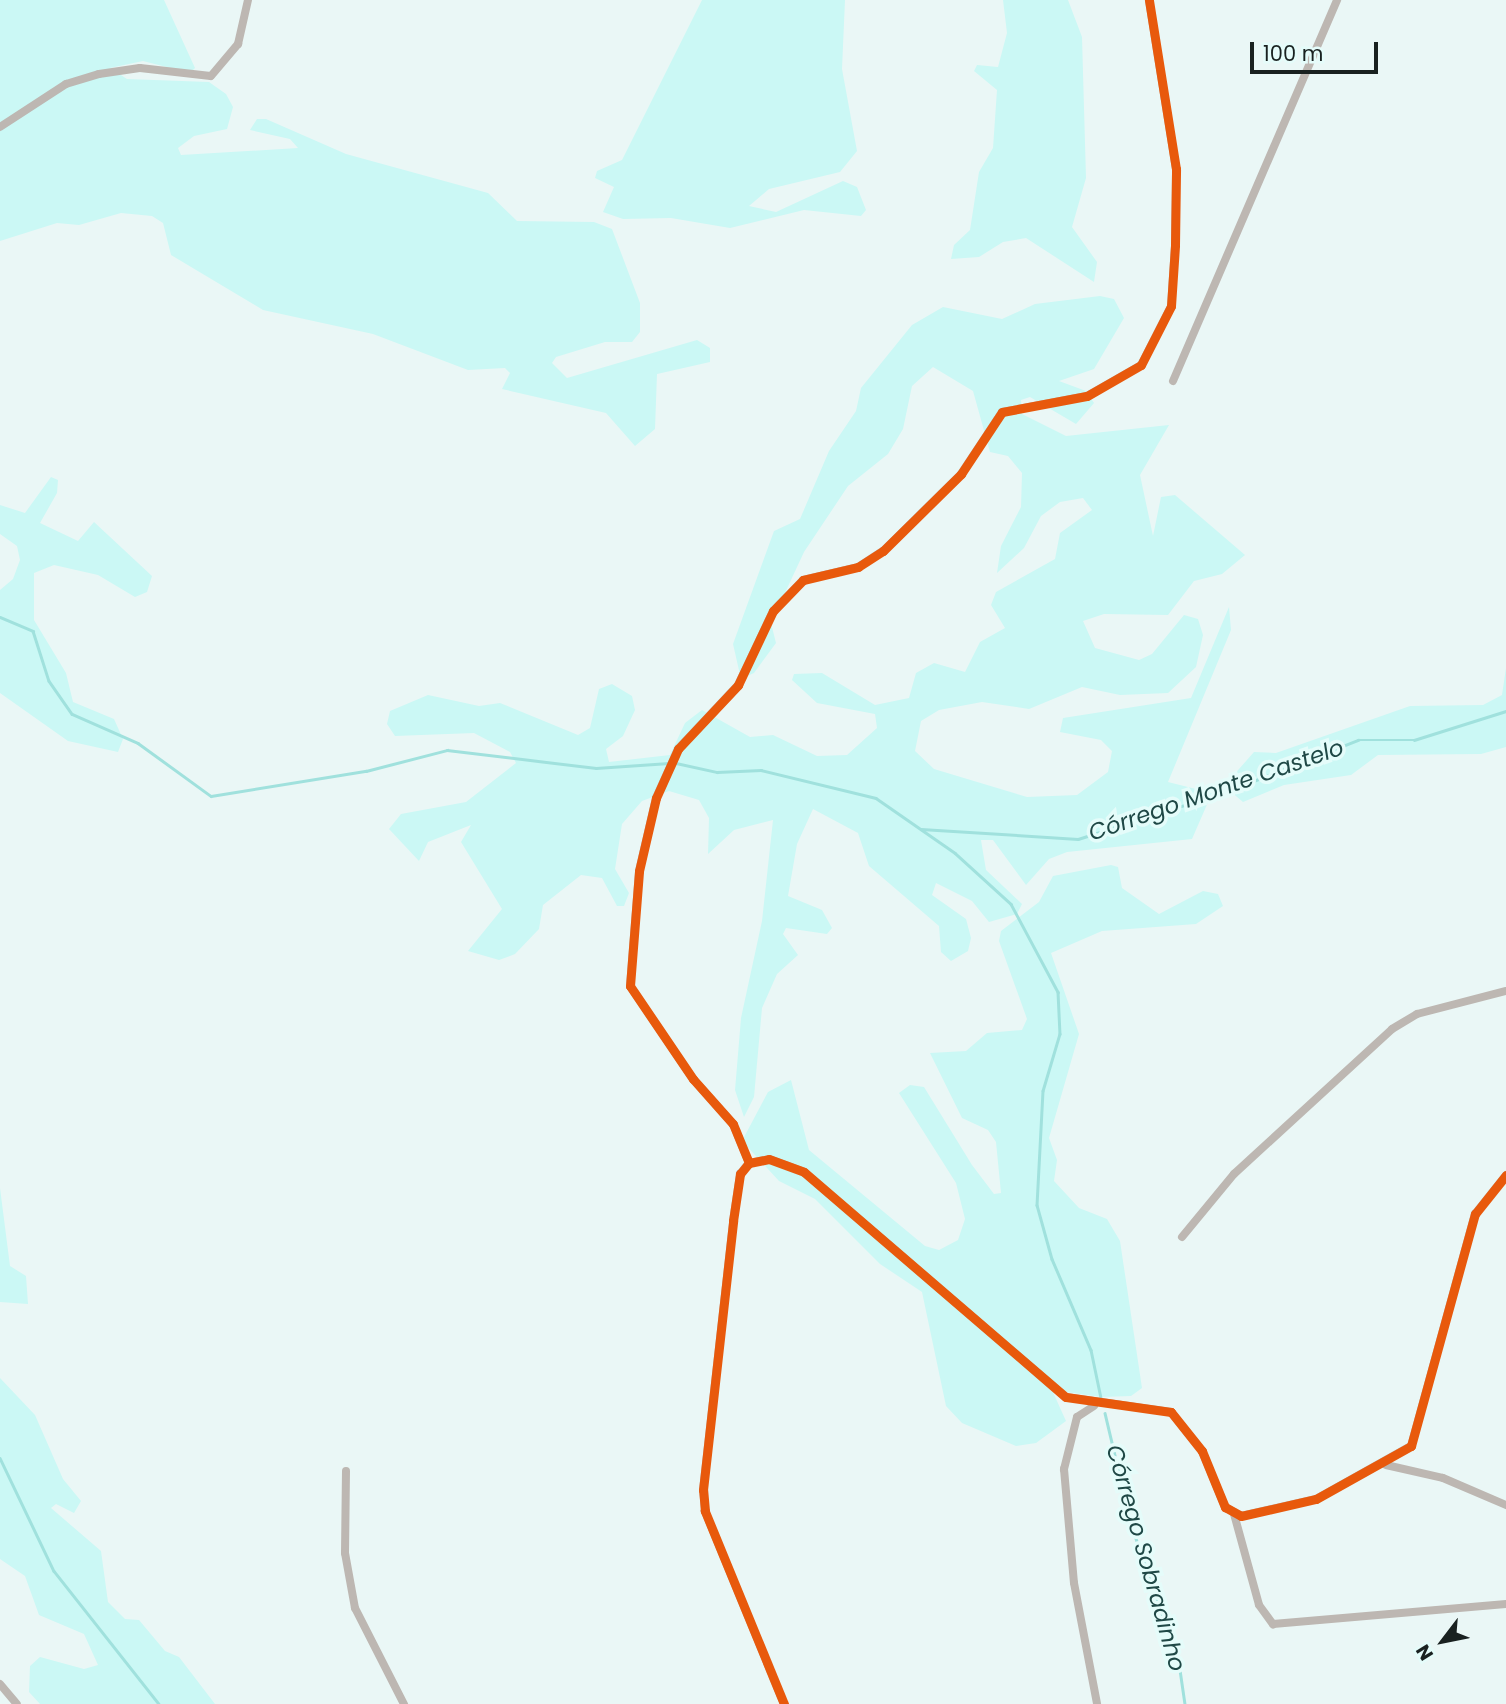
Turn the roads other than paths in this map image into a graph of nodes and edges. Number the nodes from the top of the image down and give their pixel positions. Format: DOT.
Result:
graph roads {
  1 [pos="248,0"];
  2 [pos="1149,0"];
  3 [pos="1337,0"];
  4 [pos="0,127"];
  5 [pos="1173,381"];
  6 [pos="1506,991"];
  7 [pos="749,1163"];
  8 [pos="1506,1175"];
  9 [pos="1182,1237"];
  10 [pos="1094,1406"];
  11 [pos="1385,1465"];
  12 [pos="346,1471"];
  13 [pos="1506,1505"];
  14 [pos="1234,1514"];
  15 [pos="1506,1604"];
  16 [pos="0,1684"];
  17 [pos="17,1704"];
  18 [pos="404,1704"];
  19 [pos="784,1704"];
  20 [pos="1097,1704"];
  1 -- 4 [label="street"];
  2 -- 7 [label="street"];
  3 -- 5 [label="street"];
  6 -- 9 [label="street"];
  7 -- 10 [label="street"];
  7 -- 19 [label="street"];
  8 -- 11 [label="street"];
  10 -- 14 [label="street"];
  10 -- 20 [label="street"];
  11 -- 13 [label="street"];
  11 -- 14 [label="street"];
  12 -- 18 [label="street"];
  14 -- 15 [label="street"];
  16 -- 17 [label="street"];
}
